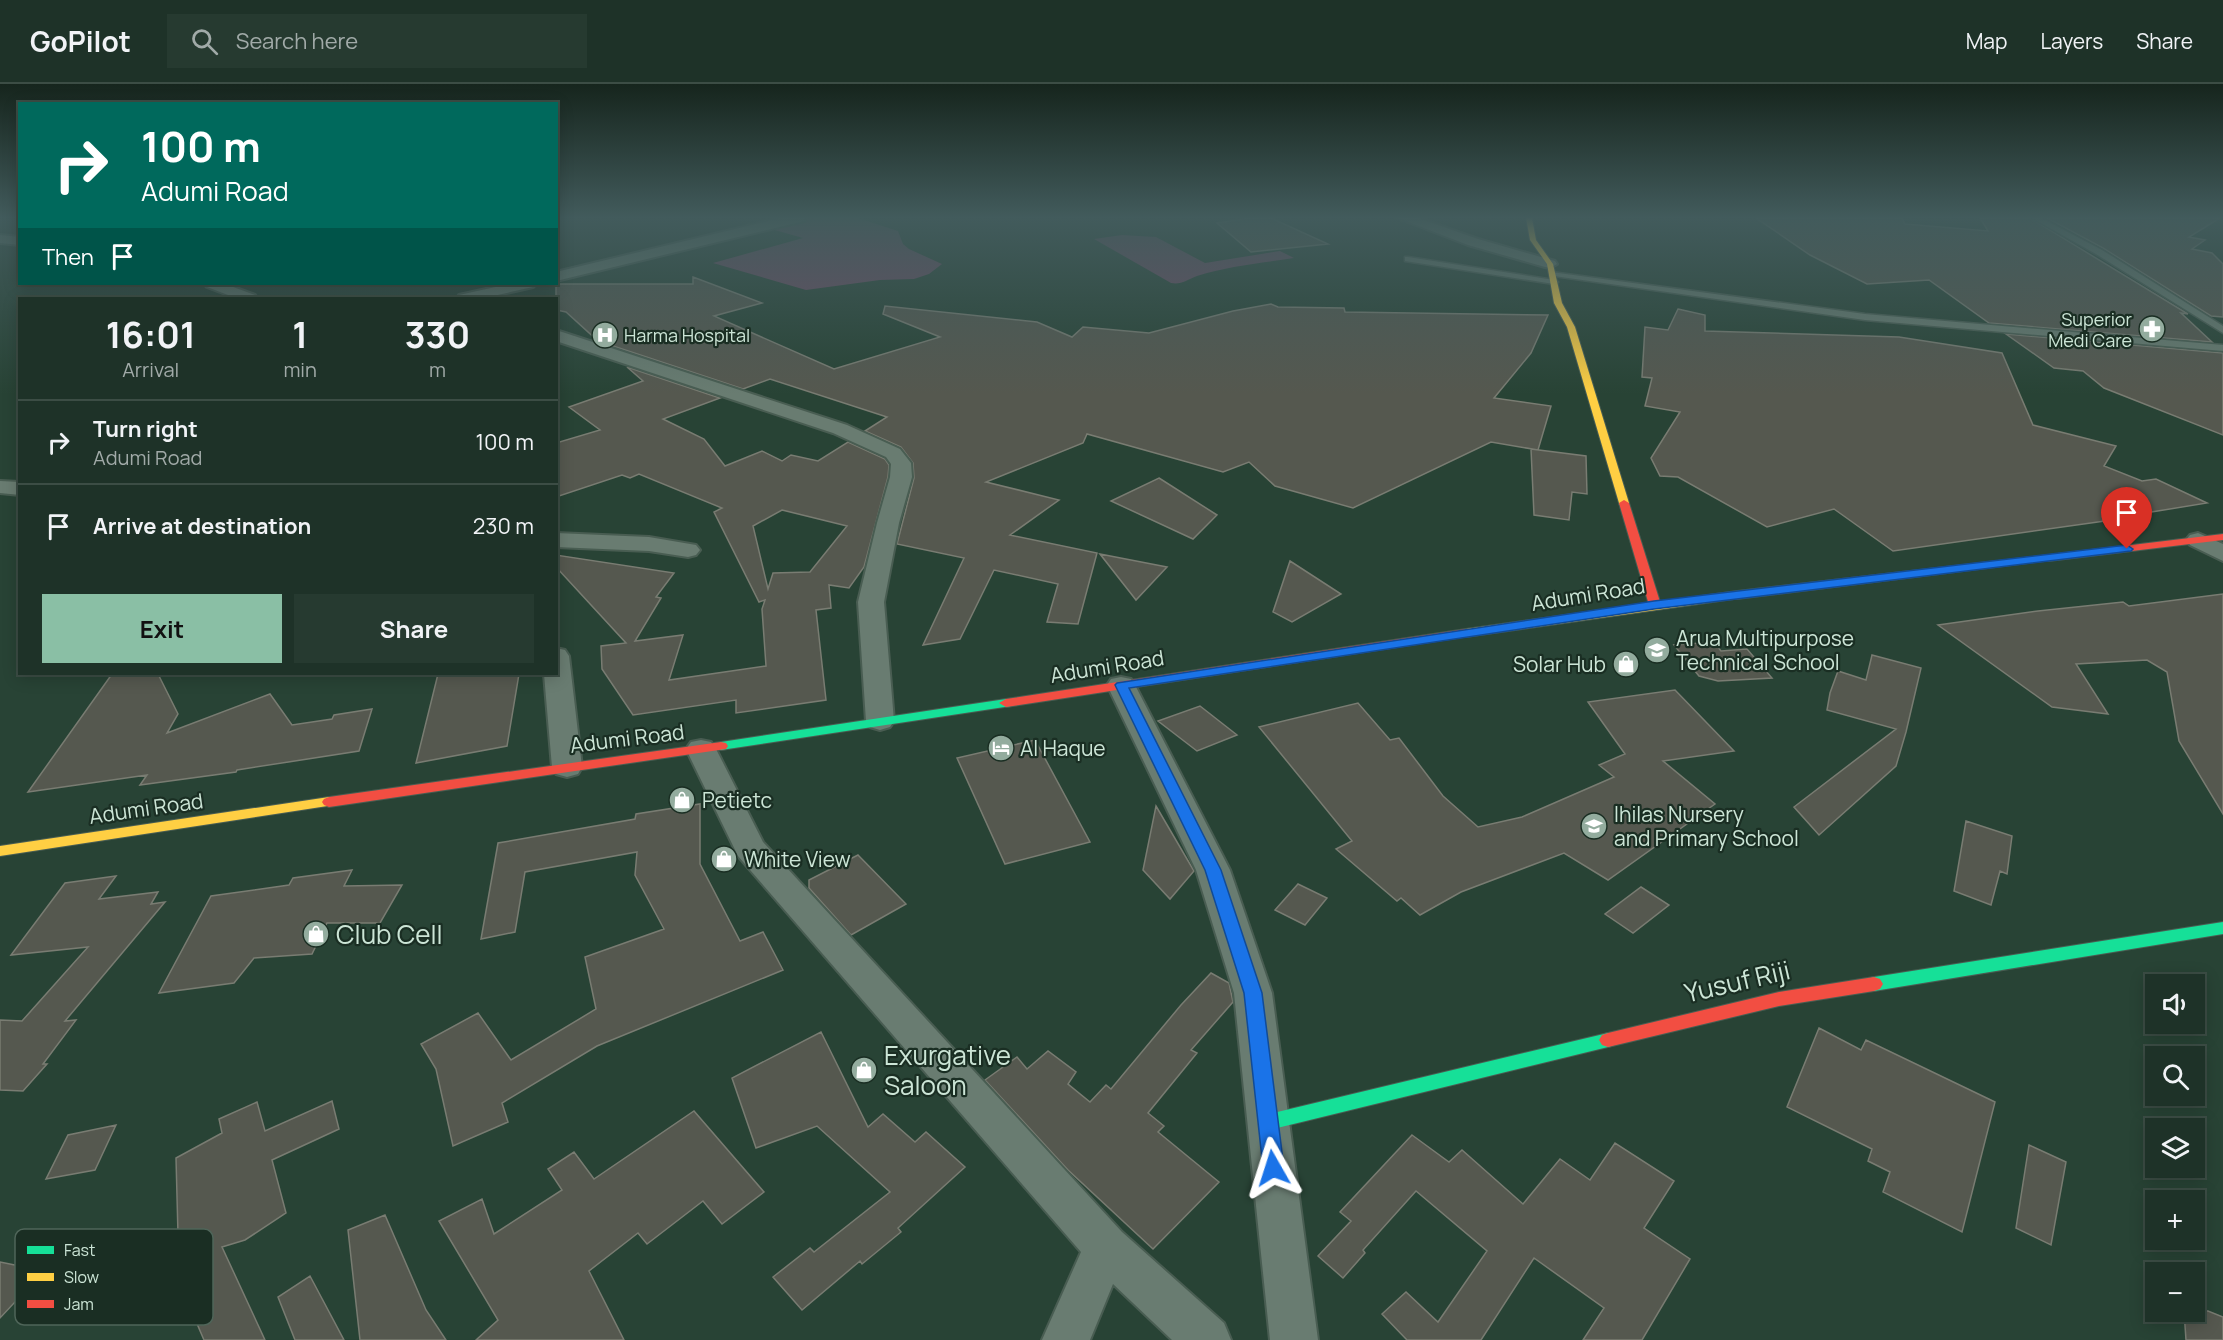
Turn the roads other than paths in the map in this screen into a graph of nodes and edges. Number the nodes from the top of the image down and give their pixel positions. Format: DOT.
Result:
graph roads {
  1 [pos="1554,277"];
  2 [pos="1579,277"];
  3 [pos="2138,277"];
  4 [pos="214,285"];
  5 [pos="257,285"];
  6 [pos="524,285"];
  7 [pos="228,291"];
  8 [pos="246,297"];
  9 [pos="470,297"];
  10 [pos="2223,330"];
  11 [pos="558,336"];
  12 [pos="2223,348"];
  13 [pos="0,487"];
  14 [pos="18,489"];
  15 [pos="2223,537"];
  16 [pos="558,540"];
  17 [pos="2198,540"];
  18 [pos="688,550"];
  19 [pos="2223,554"];
  20 [pos="1654,605"];
  21 [pos="558,675"];
  22 [pos="1121,685"];
  23 [pos="880,722"];
  24 [pos="701,749"];
  25 [pos="567,767"];
  26 [pos="0,851"];
  27 [pos="2223,928"];
  28 [pos="1269,1122"];
  29 [pos="1106,1247"];
  30 [pos="1066,1340"];
  31 [pos="1207,1340"];
  32 [pos="1294,1340"];
  1 -- 20 [label="main road"];
  2 -- 12 [label="lane"];
  3 -- 10 [label="lane"];
  4 -- 7 [label="street"];
  5 -- 7 [label="street"];
  6 -- 9 [label="street"];
  7 -- 8 [label="street"];
  11 -- 23 [label="street"];
  13 -- 14 [label="street"];
  15 -- 17 [label="main road, Adumi Road"];
  16 -- 18 [label="street"];
  17 -- 19 [label="street"];
  17 -- 20 [label="main road, Adumi Road"];
  20 -- 22 [label="main road, Adumi Road"];
  21 -- 25 [label="street"];
  22 -- 23 [label="main road, Adumi Road"];
  22 -- 28 [label="street"];
  23 -- 24 [label="main road, Adumi Road"];
  24 -- 25 [label="main road, Adumi Road"];
  24 -- 29 [label="street"];
  25 -- 26 [label="main road, Adumi Road"];
  27 -- 28 [label="main road, Yusuf Riji"];
  28 -- 32 [label="street"];
  29 -- 30 [label="street"];
  29 -- 31 [label="street"];
}
